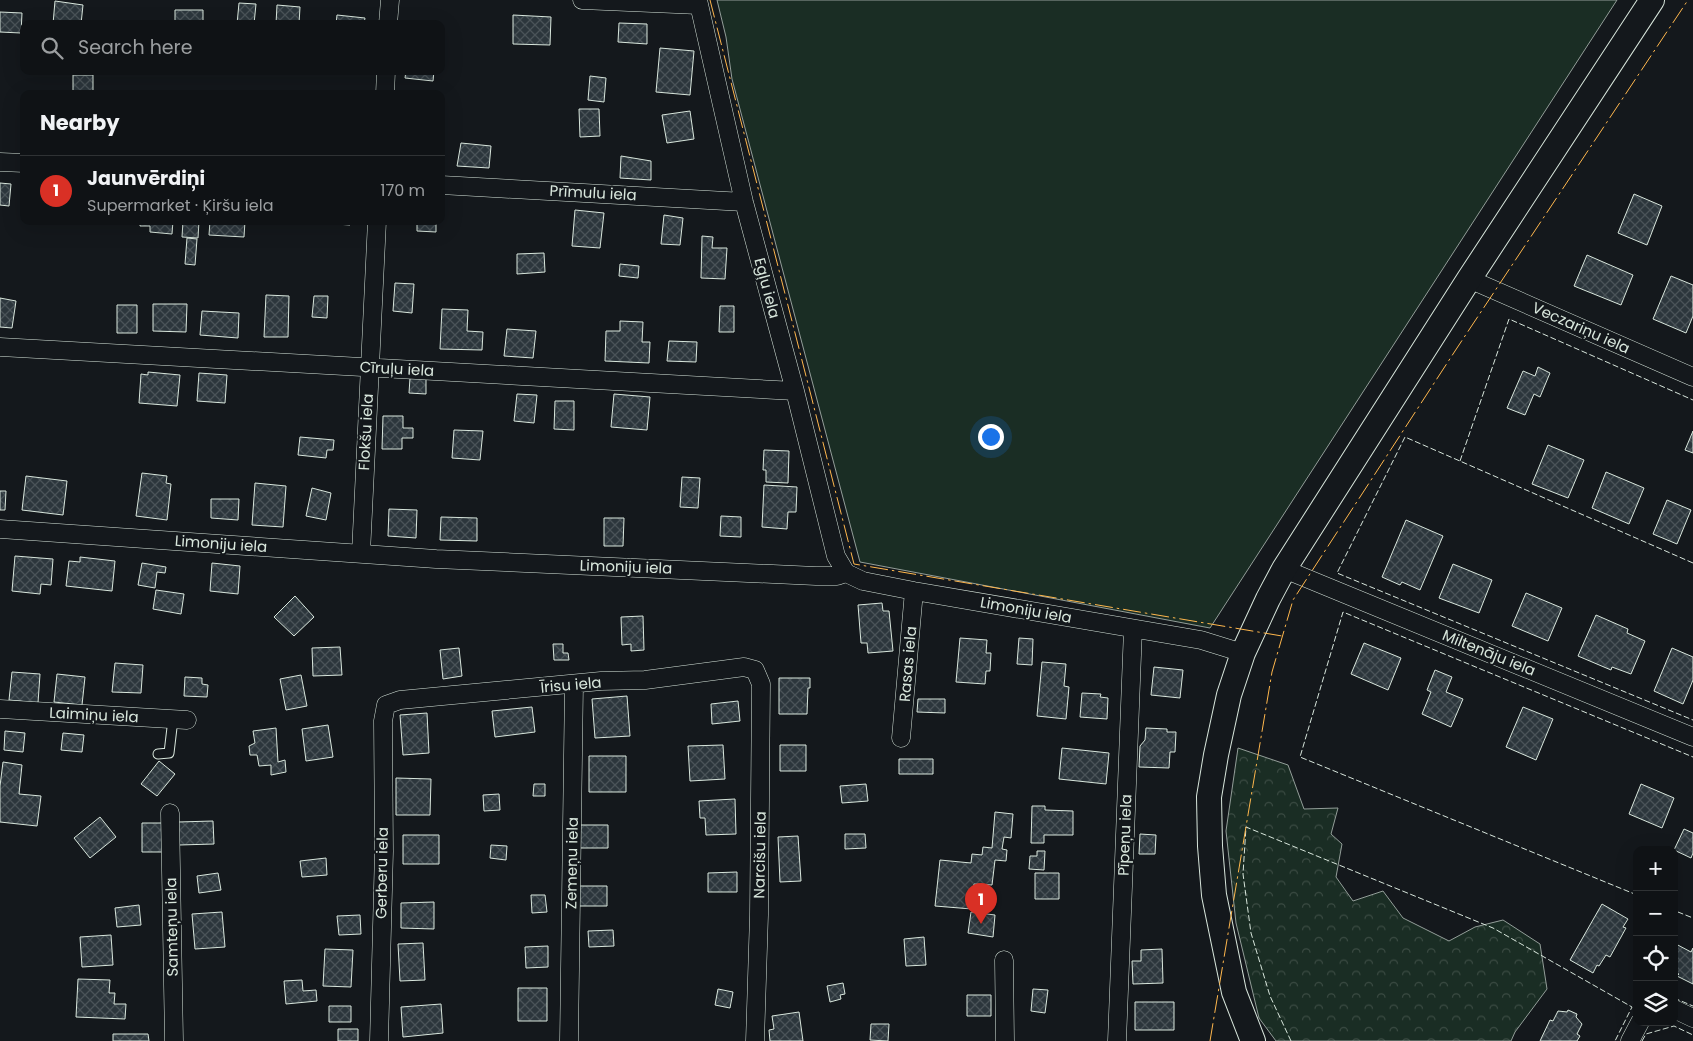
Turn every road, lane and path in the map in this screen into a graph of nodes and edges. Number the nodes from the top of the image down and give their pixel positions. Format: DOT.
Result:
graph roads {
  1 [pos="390,0"];
  2 [pos="582,0"];
  3 [pos="1652,0"];
  4 [pos="698,2"];
  5 [pos="388,20"];
  6 [pos="386,75"];
  7 [pos="385,90"];
  8 [pos="0,162"];
  9 [pos="20,163"];
  10 [pos="445,184"];
  11 [pos="744,202"];
  12 [pos="377,225"];
  13 [pos="1469,280"];
  14 [pos="0,347"];
  15 [pos="370,367"];
  16 [pos="1693,377"];
  17 [pos="795,391"];
  18 [pos="0,529"];
  19 [pos="361,553"];
  20 [pos="1284,570"];
  21 [pos="846,573"];
  22 [pos="914,590"];
  23 [pos="1133,629"];
  24 [pos="1243,654"];
  25 [pos="756,670"];
  26 [pos="574,684"];
  27 [pos="386,705"];
  28 [pos="0,709"];
  29 [pos="180,719"];
  30 [pos="1693,737"];
  31 [pos="901,738"];
  32 [pos="158,754"];
  33 [pos="170,813"];
  34 [pos="1004,960"];
  35 [pos="1678,1011"];
  36 [pos="1693,1018"];
  37 [pos="1638,1026"];
  38 [pos="174,1041"];
  39 [pos="379,1041"];
  40 [pos="569,1041"];
  41 [pos="756,1041"];
  42 [pos="1005,1041"];
  43 [pos="1117,1041"];
  44 [pos="1253,1041"];
  45 [pos="1630,1041"];
  1 -- 5 [label="street"];
  2 -- 4 [label="street"];
  3 -- 13 [label="main road"];
  4 -- 11 [label="street, Egļu iela"];
  6 -- 7 [label="street"];
  8 -- 9 [label="street"];
  10 -- 11 [label="street, Prīmulu iela"];
  11 -- 17 [label="street, Egļu iela"];
  12 -- 15 [label="street, Flokšu iela"];
  13 -- 16 [label="street, Veczariņu iela"];
  13 -- 20 [label="main road"];
  14 -- 15 [label="street, Cīruļu iela"];
  15 -- 17 [label="street, Cīruļu iela"];
  15 -- 19 [label="street, Flokšu iela"];
  17 -- 21 [label="street, Egļu iela"];
  18 -- 19 [label="street, Limoniju iela"];
  19 -- 21 [label="street, Limoniju iela"];
  20 -- 24 [label="main road"];
  20 -- 30 [label="street, Miltenāju iela"];
  21 -- 22 [label="street, Limoniju iela"];
  22 -- 23 [label="street, Limoniju iela"];
  22 -- 31 [label="street, Rasas iela"];
  23 -- 24 [label="street, Limoniju iela"];
  23 -- 43 [label="street, Pīpeņu iela"];
  24 -- 44 [label="main road"];
  25 -- 26 [label="street, Īrisu iela"];
  25 -- 41 [label="street, Narcišu iela"];
  26 -- 27 [label="street, Īrisu iela"];
  26 -- 40 [label="street, Zemeņu iela"];
  27 -- 39 [label="street, Gerberu iela"];
  28 -- 29 [label="street, Laimiņu iela"];
  29 -- 32 [label="lane"];
  33 -- 38 [label="street, Samteņu iela"];
  34 -- 42 [label="street"];
  35 -- 36 [label="street"];
  37 -- 45 [label="street"];
}
